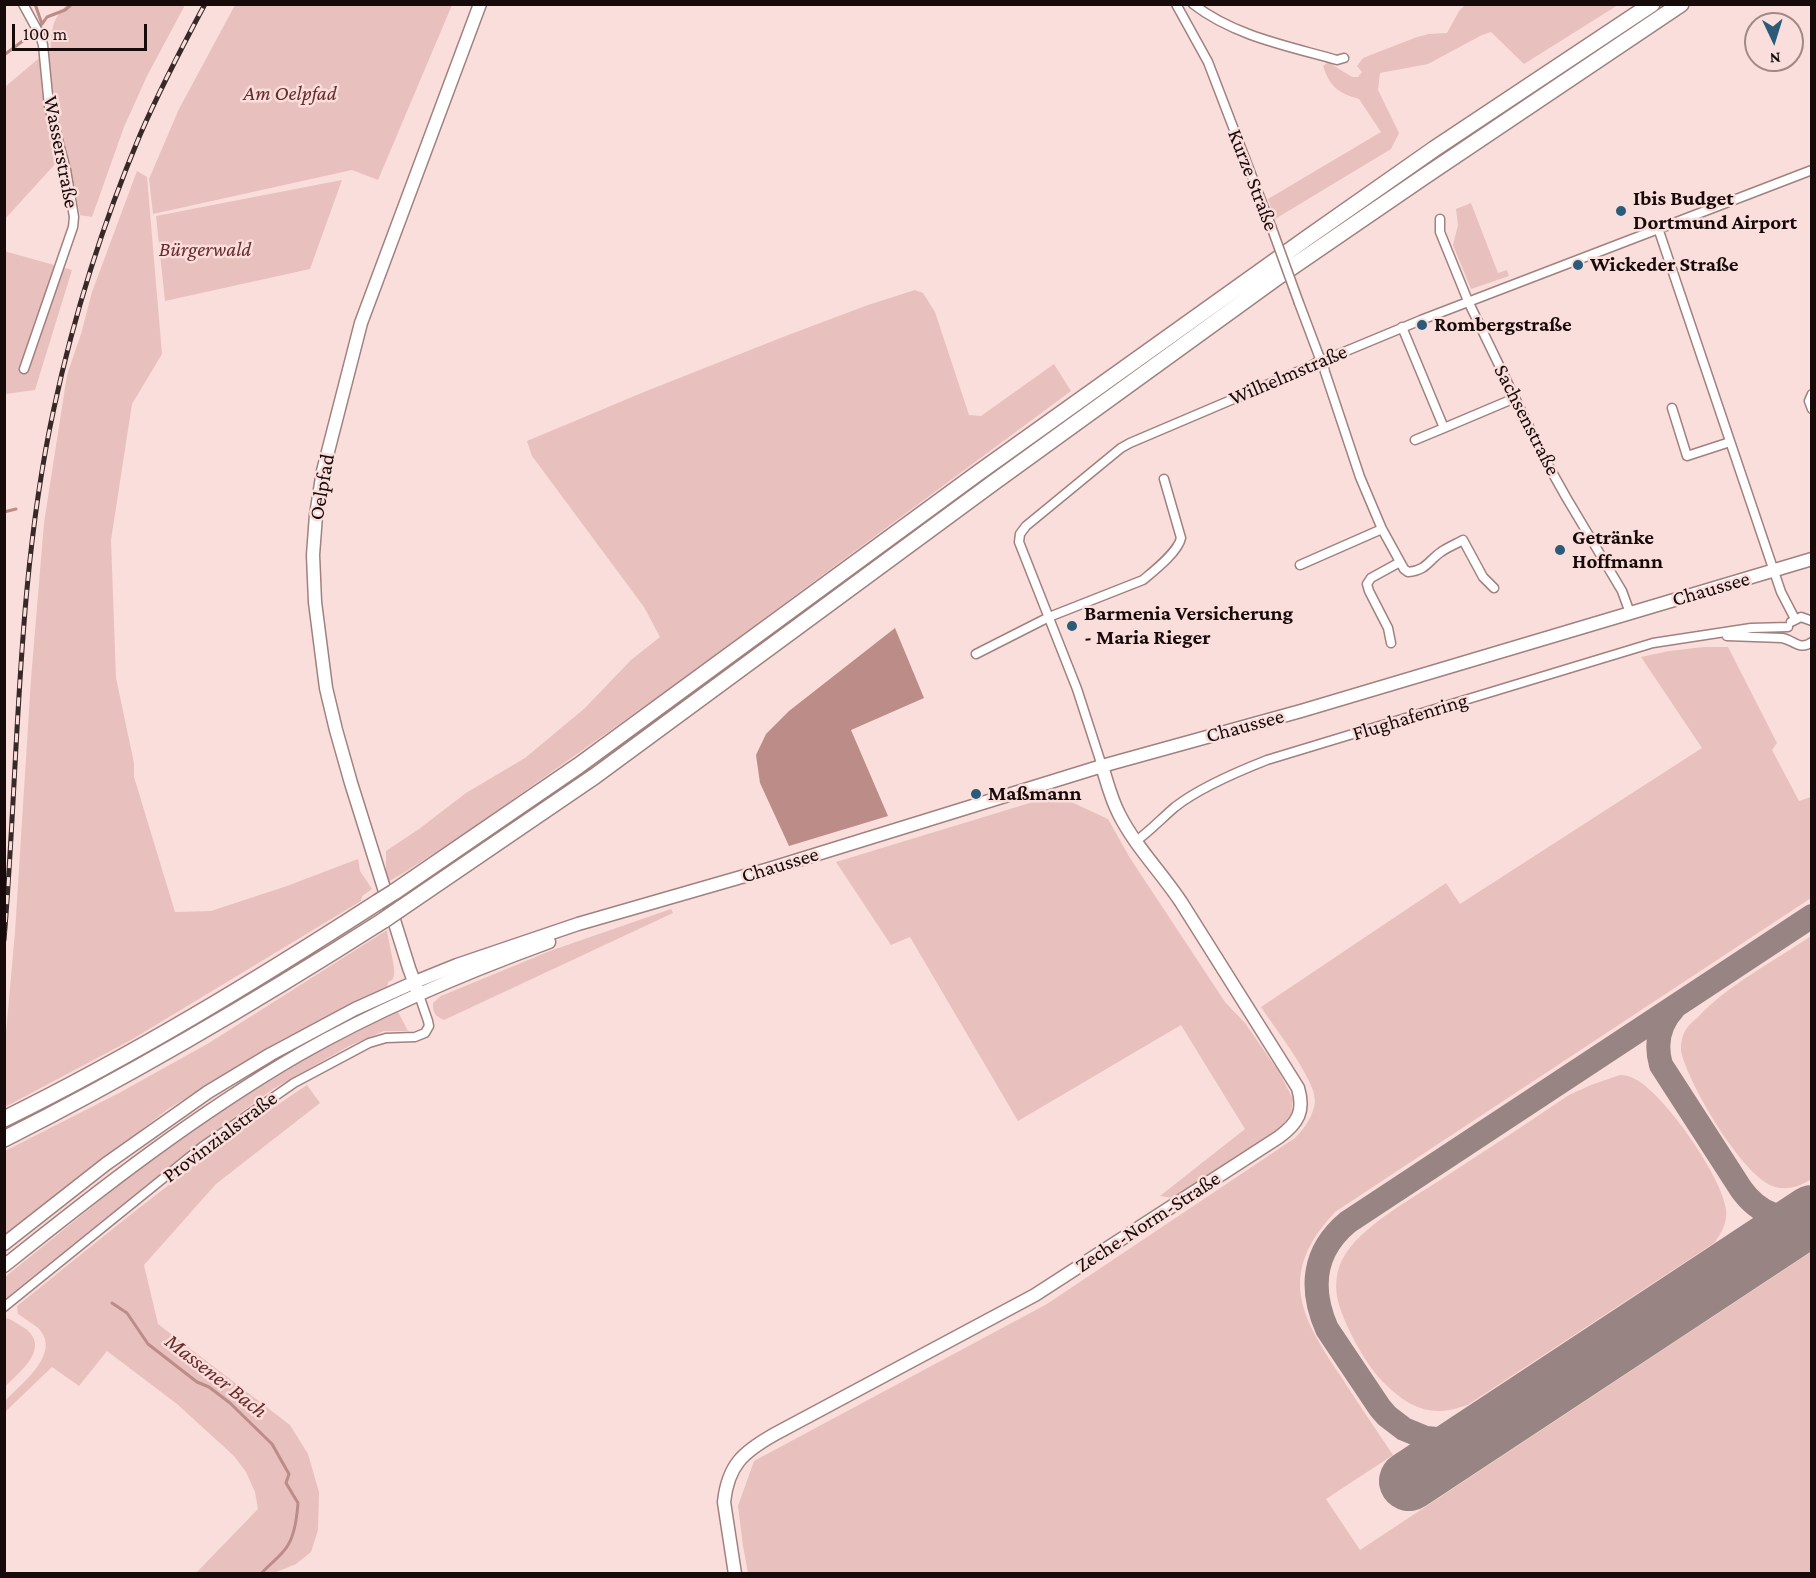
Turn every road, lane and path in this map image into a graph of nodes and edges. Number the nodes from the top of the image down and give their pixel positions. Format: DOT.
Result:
graph roads {
  1 [pos="23,4"];
  2 [pos="480,4"];
  3 [pos="1176,4"];
  4 [pos="1193,4"];
  5 [pos="1652,4"];
  6 [pos="1681,4"];
  7 [pos="1344,58"];
  8 [pos="1812,170"];
  9 [pos="1440,219"];
  10 [pos="1658,228"];
  11 [pos="1468,302"];
  12 [pos="1402,327"];
  13 [pos="1322,359"];
  14 [pos="24,369"];
  15 [pos="1812,394"];
  16 [pos="1515,398"];
  17 [pos="1672,408"];
  18 [pos="1812,409"];
  19 [pos="1444,428"];
  20 [pos="1415,440"];
  21 [pos="1730,442"];
  22 [pos="1164,479"];
  23 [pos="1382,529"];
  24 [pos="1812,559"];
  25 [pos="1400,562"];
  26 [pos="1300,565"];
  27 [pos="1774,570"];
  28 [pos="1494,588"];
  29 [pos="1629,613"];
  30 [pos="1049,618"];
  31 [pos="1795,619"];
  32 [pos="1812,621"];
  33 [pos="1788,627"];
  34 [pos="1703,635"];
  35 [pos="1789,639"];
  36 [pos="1812,642"];
  37 [pos="1391,643"];
  38 [pos="976,654"];
  39 [pos="1102,766"];
  40 [pos="1136,841"];
  41 [pos="679,896"];
  42 [pos="415,982"];
  43 [pos="419,995"];
  44 [pos="4,1119"];
  45 [pos="4,1139"];
  46 [pos="4,1244"];
  47 [pos="4,1266"];
  48 [pos="4,1307"];
  49 [pos="735,1574"];
  1 -- 14 [label="street, Wasserstraße"];
  2 -- 42 [label="main road, Oelpfad"];
  3 -- 13 [label="street, Kurze Straße, bridge"];
  4 -- 7 [label="street"];
  5 -- 44 [label="highway, bridge"];
  6 -- 45 [label="highway, bridge"];
  8 -- 10 [label="street, Wilhelmstraße"];
  9 -- 11 [label="street, Sachsenstraße"];
  10 -- 11 [label="street, Wilhelmstraße"];
  10 -- 21 [label="street"];
  11 -- 12 [label="street, Wilhelmstraße"];
  11 -- 16 [label="street, Sachsenstraße"];
  12 -- 13 [label="street, Wilhelmstraße"];
  12 -- 19 [label="street"];
  13 -- 23 [label="street"];
  13 -- 30 [label="street, Wilhelmstraße"];
  15 -- 18 [label="street"];
  16 -- 19 [label="street"];
  16 -- 29 [label="street, Sachsenstraße"];
  17 -- 21 [label="street"];
  19 -- 20 [label="street"];
  21 -- 27 [label="street"];
  22 -- 30 [label="street"];
  23 -- 25 [label="street"];
  23 -- 26 [label="street"];
  24 -- 27 [label="main road, Chaussee"];
  25 -- 28 [label="street"];
  25 -- 37 [label="street"];
  27 -- 29 [label="main road, Chaussee"];
  27 -- 31 [label="street"];
  29 -- 39 [label="main road, Chaussee"];
  30 -- 38 [label="street"];
  30 -- 39 [label="street, Wilhelmstraße"];
  31 -- 32 [label="street"];
  31 -- 33 [label="street"];
  33 -- 34 [label="street, Flughafenring"];
  33 -- 35 [label="street"];
  34 -- 35 [label="street, Flughafenring"];
  34 -- 40 [label="street, Flughafenring"];
  35 -- 36 [label="street, Flughafenring"];
  39 -- 40 [label="main road, Zeche-Norm-Straße"];
  39 -- 41 [label="main road, Chaussee"];
  40 -- 49 [label="main road, Zeche-Norm-Straße"];
  41 -- 42 [label="main road, Chaussee"];
  41 -- 43 [label="main road, Chaussee"];
  42 -- 43 [label="main road, Provinzialstraße"];
  42 -- 46 [label="main road, Provinzialstraße"];
  43 -- 47 [label="main road, Provinzialstraße"];
  43 -- 48 [label="street, Provinzialstraße"];
}
